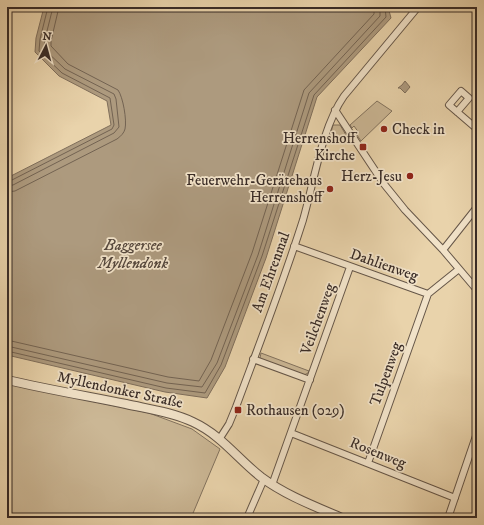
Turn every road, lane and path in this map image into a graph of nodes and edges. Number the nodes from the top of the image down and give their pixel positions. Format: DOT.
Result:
graph roads {
  1 [pos="418,7"];
  2 [pos="335,110"];
  3 [pos="457,112"];
  4 [pos="477,129"];
  5 [pos="477,207"];
  6 [pos="294,246"];
  7 [pos="443,250"];
  8 [pos="350,267"];
  9 [pos="459,269"];
  10 [pos="477,290"];
  11 [pos="428,294"];
  12 [pos="253,359"];
  13 [pos="7,380"];
  14 [pos="310,380"];
  15 [pos="291,433"];
  16 [pos="477,433"];
  17 [pos="220,438"];
  18 [pos="368,463"];
  19 [pos="264,479"];
  20 [pos="272,485"];
  21 [pos="455,498"];
  22 [pos="247,518"];
  23 [pos="342,518"];
  24 [pos="448,518"];
  1 -- 2 [label="street, Am Ehrenmal"];
  2 -- 6 [label="street, Am Ehrenmal"];
  2 -- 7 [label="street"];
  3 -- 4 [label="street"];
  5 -- 7 [label="street"];
  6 -- 8 [label="street, Dahlienweg"];
  6 -- 12 [label="street, Am Ehrenmal"];
  7 -- 9 [label="street"];
  8 -- 11 [label="street, Dahlienweg"];
  8 -- 14 [label="street, Veilchenweg"];
  9 -- 10 [label="street"];
  9 -- 11 [label="street, Dahlienweg"];
  11 -- 18 [label="street, Tulpenweg"];
  12 -- 14 [label="street"];
  12 -- 17 [label="street, Am Ehrenmal"];
  13 -- 17 [label="street, Myllendonker Straße"];
  14 -- 15 [label="street, Veilchenweg"];
  15 -- 18 [label="street, Rosenweg"];
  15 -- 20 [label="street, Veilchenweg"];
  16 -- 21 [label="street"];
  17 -- 19 [label="street, Myllendonker Straße"];
  18 -- 21 [label="street, Rosenweg"];
  19 -- 20 [label="street, Myllendonker Straße"];
  19 -- 22 [label="street"];
  20 -- 23 [label="street, Myllendonker Straße"];
  21 -- 24 [label="street"];
}
